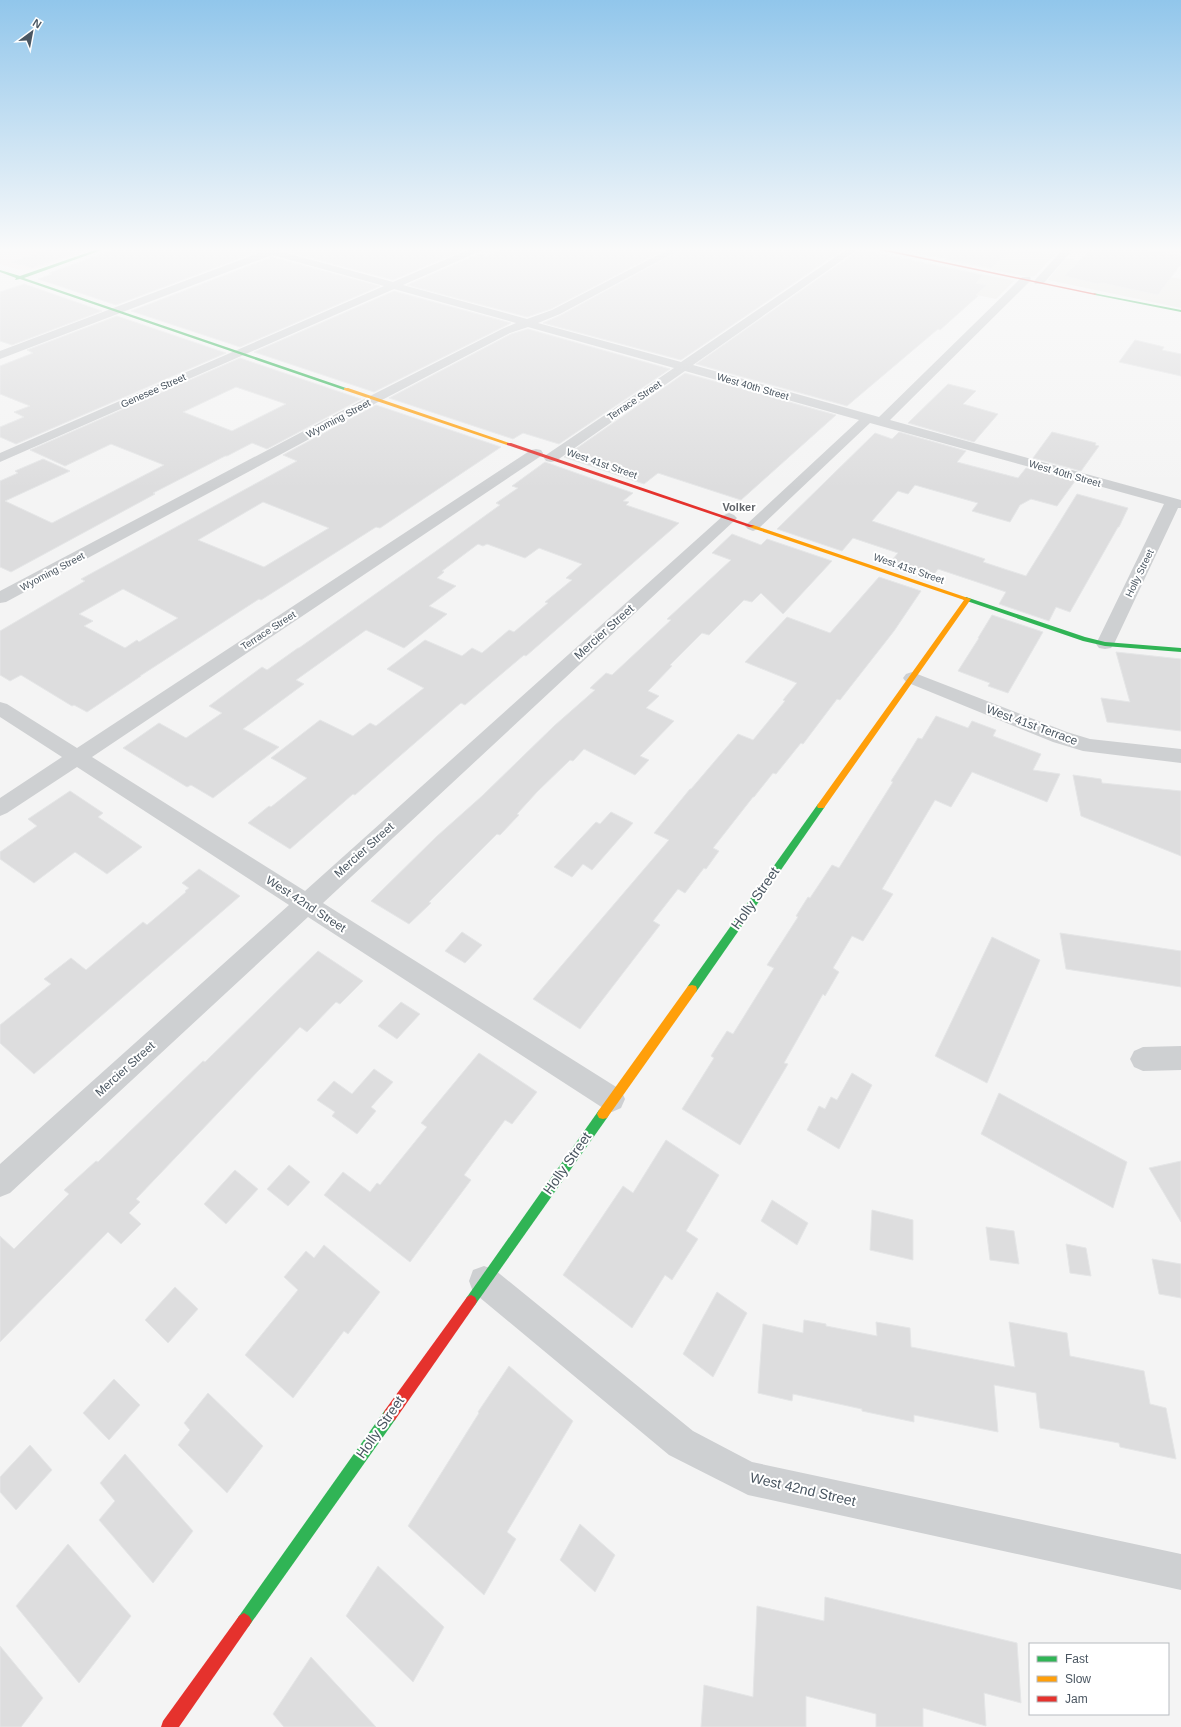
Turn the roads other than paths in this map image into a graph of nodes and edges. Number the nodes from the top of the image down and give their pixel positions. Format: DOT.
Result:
graph roads {
  1 [pos="71,328"];
  2 [pos="168,328"];
  3 [pos="296,328"];
  4 [pos="515,328"];
  5 [pos="544,328"];
  6 [pos="739,328"];
  7 [pos="978,328"];
  8 [pos="239,352"];
  9 [pos="0,355"];
  10 [pos="683,366"];
  11 [pos="376,398"];
  12 [pos="874,420"];
  13 [pos="543,455"];
  14 [pos="0,458"];
  15 [pos="1177,503"];
  16 [pos="729,518"];
  17 [pos="753,526"];
  18 [pos="0,598"];
  19 [pos="968,599"];
  20 [pos="1105,644"];
  21 [pos="1181,650"];
  22 [pos="912,678"];
  23 [pos="0,708"];
  24 [pos="76,756"];
  25 [pos="1181,756"];
  26 [pos="0,808"];
  27 [pos="306,904"];
  28 [pos="1181,1058"];
  29 [pos="1143,1059"];
  30 [pos="612,1099"];
  31 [pos="0,1183"];
  32 [pos="484,1281"];
  33 [pos="1181,1572"];
  34 [pos="169,1727"];
  1 -- 9 [label="street"];
  2 -- 8 [label="street, West 41st Street"];
  3 -- 8 [label="street, Genesee Street"];
  4 -- 11 [label="street, Wyoming Street"];
  5 -- 10 [label="street, West 40th Street"];
  6 -- 10 [label="street, Terrace Street"];
  7 -- 12 [label="street"];
  8 -- 11 [label="street, West 41st Street"];
  8 -- 14 [label="street, Genesee Street"];
  10 -- 12 [label="street, West 40th Street"];
  10 -- 13 [label="street, Terrace Street"];
  11 -- 13 [label="street, West 41st Street"];
  11 -- 18 [label="street, Wyoming Street"];
  12 -- 15 [label="street, West 40th Street"];
  12 -- 17 [label="street"];
  13 -- 16 [label="street, West 41st Street"];
  13 -- 24 [label="street, Terrace Street"];
  15 -- 20 [label="street, Holly Street"];
  16 -- 17 [label="street, West 41st Street"];
  16 -- 27 [label="street, Mercier Street"];
  17 -- 19 [label="street, West 41st Street"];
  19 -- 20 [label="street, West 41st Street"];
  19 -- 22 [label="street, Holly Street"];
  20 -- 21 [label="street, West 41st Street"];
  22 -- 25 [label="street, West 41st Terrace"];
  22 -- 30 [label="street, Holly Street"];
  23 -- 24 [label="street, West 42nd Street"];
  24 -- 26 [label="street, Terrace Street"];
  24 -- 27 [label="street, West 42nd Street"];
  27 -- 30 [label="street, West 42nd Street"];
  27 -- 31 [label="street, Mercier Street"];
  28 -- 29 [label="street"];
  30 -- 32 [label="street, Holly Street"];
  32 -- 33 [label="street, West 42nd Street"];
  32 -- 34 [label="street, Holly Street"];
}
